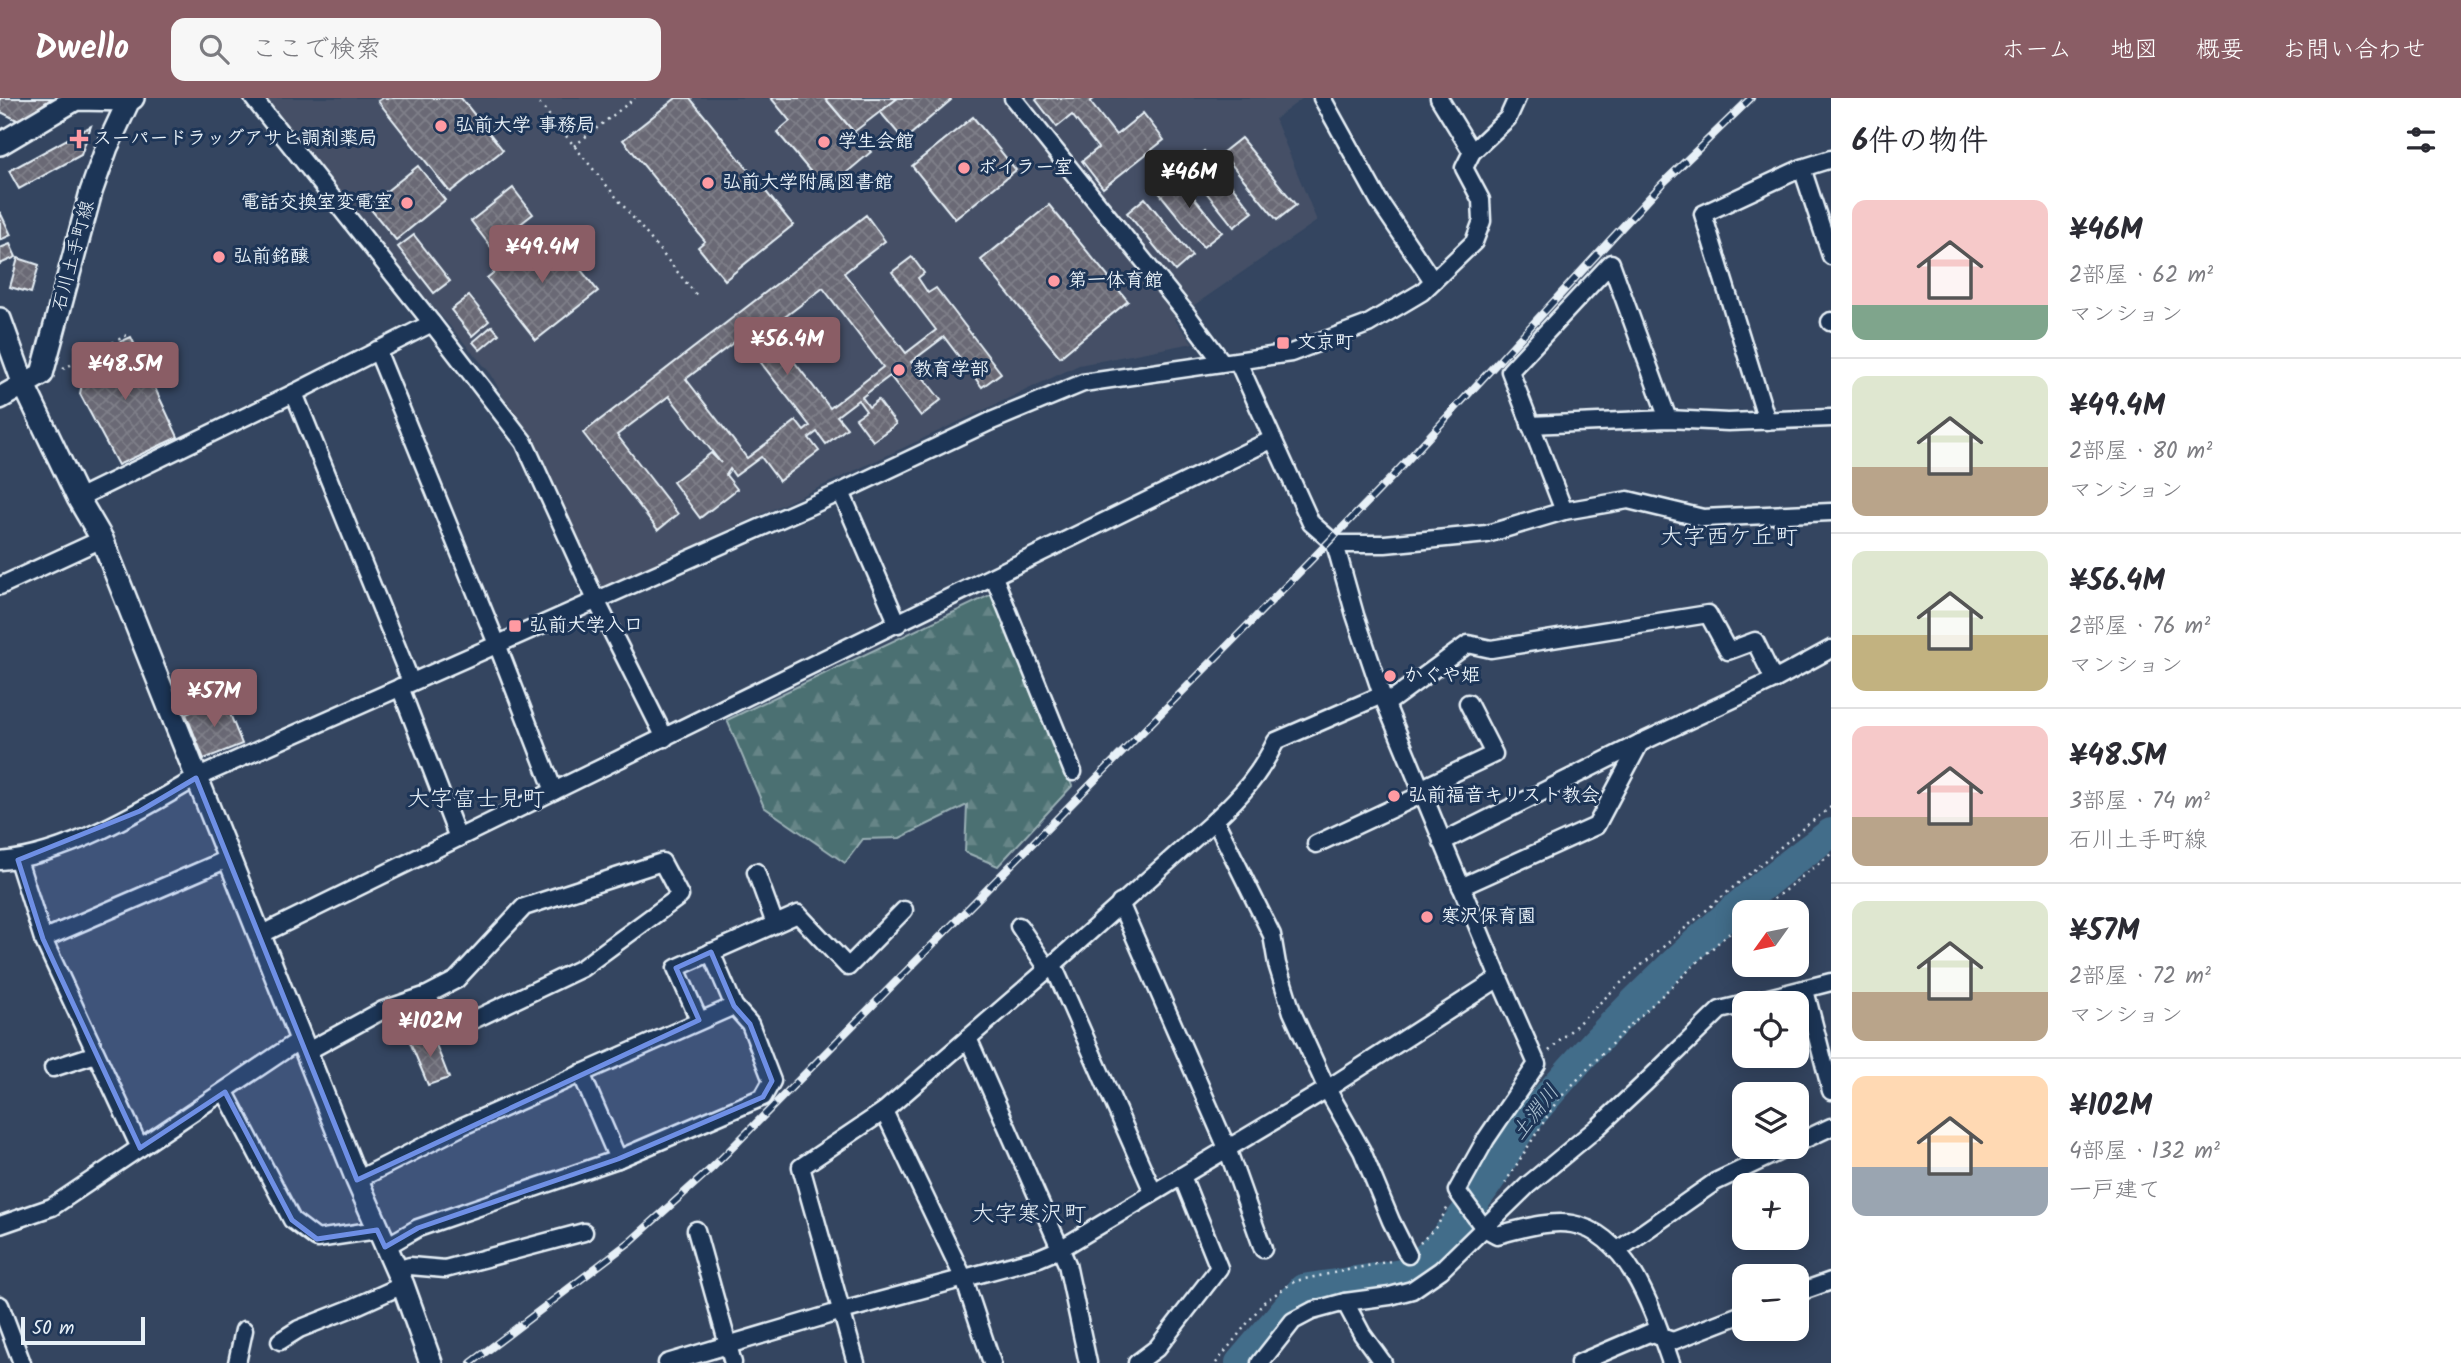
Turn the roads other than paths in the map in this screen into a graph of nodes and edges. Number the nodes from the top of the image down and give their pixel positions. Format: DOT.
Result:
graph roads {
  1 [pos="253,98"];
  2 [pos="1013,98"];
  3 [pos="1322,98"];
  4 [pos="1439,98"];
  5 [pos="1517,98"];
  6 [pos="75,99"];
  7 [pos="131,99"];
  8 [pos="0,144"];
  9 [pos="1472,152"];
  10 [pos="1831,159"];
  11 [pos="1802,168"];
  12 [pos="1831,256"];
  13 [pos="1433,281"];
  14 [pos="0,319"];
  15 [pos="432,323"];
  16 [pos="377,350"];
  17 [pos="0,354"];
  18 [pos="1230,362"];
  19 [pos="24,385"];
  20 [pos="293,393"];
  21 [pos="0,398"];
  22 [pos="1831,418"];
  23 [pos="1668,419"];
  24 [pos="1767,421"];
  25 [pos="1530,425"];
  26 [pos="1273,439"];
  27 [pos="841,492"];
  28 [pos="78,498"];
  29 [pos="1564,511"];
  30 [pos="1831,512"];
  31 [pos="102,539"];
  32 [pos="1335,544"];
  33 [pos="994,577"];
  34 [pos="0,586"];
  35 [pos="596,600"];
  36 [pos="898,624"];
  37 [pos="498,644"];
  38 [pos="1831,649"];
  39 [pos="1774,680"];
  40 [pos="405,685"];
  41 [pos="1384,699"];
  42 [pos="1468,702"];
  43 [pos="665,738"];
  44 [pos="1640,743"];
  45 [pos="1073,772"];
  46 [pos="196,778"];
  47 [pos="554,791"];
  48 [pos="1422,792"];
  49 [pos="1214,820"];
  50 [pos="458,838"];
  51 [pos="1442,842"];
  52 [pos="1316,844"];
  53 [pos="230,858"];
  54 [pos="18,860"];
  55 [pos="0,862"];
  56 [pos="756,872"];
  57 [pos="1461,887"];
  58 [pos="1120,903"];
  59 [pos="904,910"];
  60 [pos="775,923"];
  61 [pos="1019,926"];
  62 [pos="260,935"];
  63 [pos="43,939"];
  64 [pos="711,952"];
  65 [pos="1051,967"];
  66 [pos="1499,978"];
  67 [pos="1831,982"];
  68 [pos="1805,990"];
  69 [pos="1801,991"];
  70 [pos="427,995"];
  71 [pos="734,1006"];
  72 [pos="1732,1007"];
  73 [pos="699,1020"];
  74 [pos="968,1038"];
  75 [pos="304,1045"];
  76 [pos="96,1054"];
  77 [pos="52,1068"];
  78 [pos="582,1073"];
  79 [pos="1327,1089"];
  80 [pos="1831,1091"];
  81 [pos="225,1092"];
  82 [pos="884,1111"];
  83 [pos="1831,1127"];
  84 [pos="1809,1137"];
  85 [pos="140,1148"];
  86 [pos="1227,1148"];
  87 [pos="618,1159"];
  88 [pos="1764,1159"];
  89 [pos="1182,1176"];
  90 [pos="357,1180"];
  91 [pos="1153,1192"];
  92 [pos="1480,1222"];
  93 [pos="0,1224"];
  94 [pos="696,1230"];
  95 [pos="584,1232"];
  96 [pos="381,1238"];
  97 [pos="1060,1249"];
  98 [pos="1264,1249"];
  99 [pos="1618,1250"];
  100 [pos="1408,1255"];
  101 [pos="399,1277"];
  102 [pos="964,1279"];
  103 [pos="1831,1281"];
  104 [pos="1809,1289"];
  105 [pos="1345,1302"];
  106 [pos="0,1305"];
  107 [pos="842,1311"];
  108 [pos="1732,1318"];
  109 [pos="244,1330"];
  110 [pos="1662,1337"];
  111 [pos="280,1341"];
  112 [pos="727,1346"];
  113 [pos="429,1362"];
  114 [pos="22,1363"];
  115 [pos="237,1363"];
  116 [pos="667,1363"];
  117 [pos="733,1363"];
  118 [pos="856,1363"];
  119 [pos="992,1363"];
  120 [pos="1088,1363"];
  121 [pos="1137,1363"];
  122 [pos="1260,1363"];
  123 [pos="1383,1363"];
  124 [pos="1579,1363"];
  125 [pos="1671,1363"];
  1 -- 15 [label="street"];
  2 -- 18 [label="street"];
  3 -- 13 [label="street"];
  4 -- 9 [label="street"];
  5 -- 9 [label="street"];
  6 -- 7 [label="street"];
  6 -- 8 [label="street"];
  7 -- 19 [label="street, 石川土手町線"];
  9 -- 13 [label="street"];
  10 -- 11 [label="street"];
  11 -- 12 [label="street"];
  11 -- 24 [label="street"];
  13 -- 18 [label="street"];
  14 -- 19 [label="street"];
  15 -- 16 [label="street"];
  15 -- 35 [label="street"];
  16 -- 20 [label="street"];
  16 -- 37 [label="street"];
  17 -- 19 [label="street"];
  18 -- 26 [label="street"];
  18 -- 27 [label="street"];
  19 -- 21 [label="street, 石川土手町線"];
  19 -- 28 [label="street"];
  20 -- 28 [label="street"];
  20 -- 40 [label="street"];
  22 -- 24 [label="street"];
  23 -- 24 [label="street"];
  23 -- 25 [label="street"];
  23 -- 25 [label="street"];
  25 -- 29 [label="street"];
  26 -- 32 [label="street"];
  26 -- 33 [label="street"];
  27 -- 35 [label="street"];
  27 -- 36 [label="street"];
  28 -- 31 [label="street"];
  29 -- 30 [label="street"];
  29 -- 32 [label="street"];
  31 -- 34 [label="street"];
  31 -- 46 [label="street"];
  32 -- 41 [label="street"];
  33 -- 36 [label="street"];
  33 -- 45 [label="street"];
  35 -- 37 [label="street"];
  35 -- 43 [label="street"];
  36 -- 43 [label="street"];
  37 -- 40 [label="street"];
  37 -- 47 [label="street"];
  38 -- 39 [label="street"];
  39 -- 41 [label="street"];
  39 -- 44 [label="street"];
  40 -- 46 [label="street"];
  40 -- 50 [label="street"];
  41 -- 48 [label="street"];
  41 -- 49 [label="street"];
  42 -- 48 [label="street"];
  43 -- 47 [label="street"];
  44 -- 51 [label="street"];
  44 -- 57 [label="street"];
  46 -- 53 [label="street"];
  46 -- 54 [label="street"];
  47 -- 50 [label="street"];
  48 -- 51 [label="street"];
  48 -- 52 [label="street"];
  49 -- 58 [label="street"];
  49 -- 79 [label="street"];
  50 -- 62 [label="street"];
  51 -- 57 [label="street"];
  53 -- 62 [label="street"];
  53 -- 63 [label="street"];
  54 -- 55 [label="street"];
  54 -- 63 [label="street"];
  56 -- 60 [label="street"];
  57 -- 66 [label="street"];
  58 -- 65 [label="street"];
  58 -- 86 [label="street"];
  59 -- 60 [label="street"];
  60 -- 64 [label="street"];
  61 -- 65 [label="street"];
  62 -- 75 [label="street"];
  63 -- 76 [label="street"];
  64 -- 71 [label="street"];
  64 -- 73 [label="street"];
  65 -- 74 [label="street"];
  65 -- 91 [label="street"];
  66 -- 79 [label="street"];
  66 -- 92 [label="street"];
  67 -- 68 [label="street"];
  68 -- 69 [label="street"];
  68 -- 80 [label="street"];
  70 -- 70 [label="street"];
  70 -- 75 [label="street"];
  71 -- 73 [label="street"];
  71 -- 87 [label="street"];
  72 -- 92 [label="street"];
  73 -- 78 [label="street"];
  74 -- 82 [label="street"];
  74 -- 97 [label="street"];
  75 -- 81 [label="street"];
  75 -- 90 [label="street"];
  76 -- 77 [label="street"];
  76 -- 85 [label="street"];
  78 -- 87 [label="street"];
  78 -- 90 [label="street"];
  79 -- 86 [label="street"];
  79 -- 100 [label="street"];
  81 -- 85 [label="street"];
  81 -- 96 [label="street"];
  82 -- 102 [label="street"];
  82 -- 107 [label="street"];
  83 -- 84 [label="street"];
  85 -- 93 [label="street"];
  86 -- 89 [label="street"];
  86 -- 98 [label="street"];
  87 -- 96 [label="street"];
  88 -- 99 [label="street"];
  89 -- 91 [label="street"];
  89 -- 121 [label="street"];
  90 -- 96 [label="street"];
  91 -- 97 [label="street"];
  92 -- 99 [label="street"];
  92 -- 105 [label="street"];
  94 -- 112 [label="street"];
  95 -- 101 [label="street"];
  96 -- 101 [label="street"];
  97 -- 102 [label="street"];
  97 -- 120 [label="street"];
  99 -- 110 [label="street"];
  101 -- 111 [label="street"];
  101 -- 113 [label="street"];
  102 -- 107 [label="street"];
  102 -- 119 [label="street"];
  103 -- 104 [label="street"];
  105 -- 122 [label="street"];
  105 -- 123 [label="street"];
  106 -- 114 [label="street"];
  107 -- 112 [label="street"];
  107 -- 118 [label="street"];
  108 -- 110 [label="street"];
  109 -- 115 [label="street"];
  110 -- 124 [label="street"];
  110 -- 125 [label="street"];
  112 -- 116 [label="street"];
  112 -- 117 [label="street"];
}
